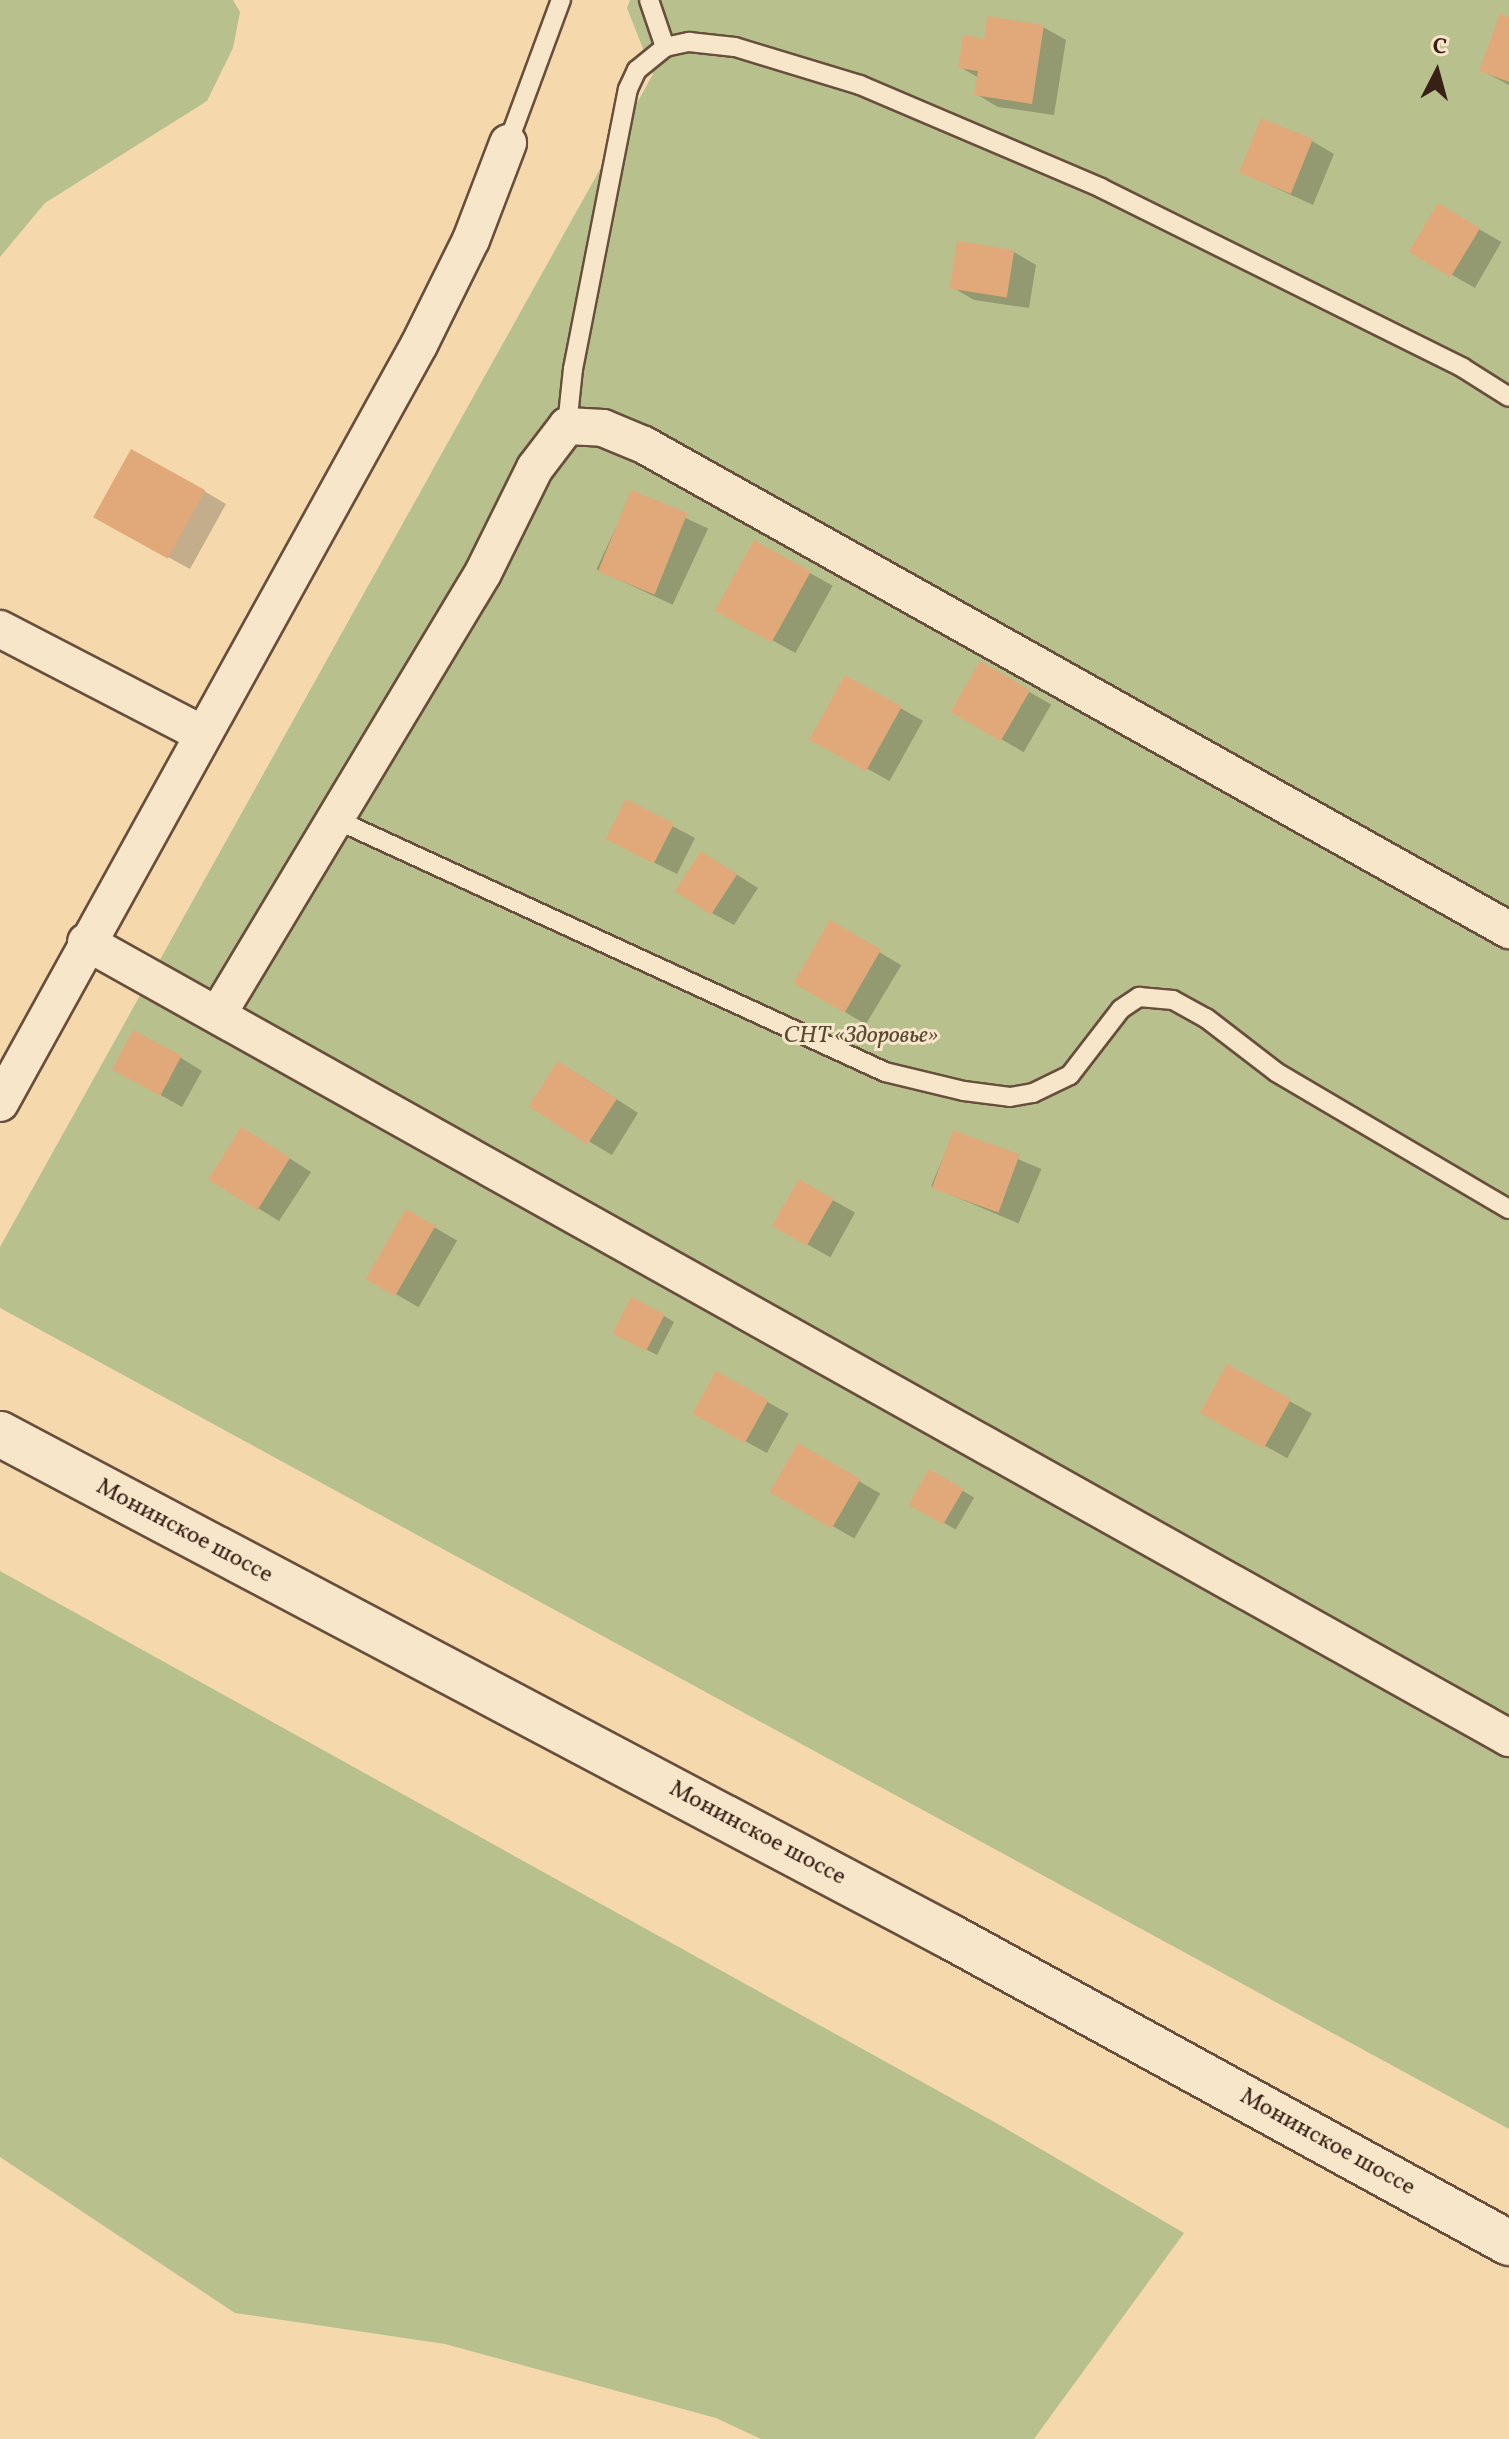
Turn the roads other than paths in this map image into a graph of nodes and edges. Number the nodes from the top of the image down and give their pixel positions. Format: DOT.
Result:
graph roads {
  1 [pos="561,0"];
  2 [pos="649,0"];
  3 [pos="665,47"];
  4 [pos="508,143"];
  5 [pos="1509,397"];
  6 [pos="567,426"];
  7 [pos="0,629"];
  8 [pos="201,733"];
  9 [pos="335,819"];
  10 [pos="1509,930"];
  11 [pos="86,942"];
  12 [pos="218,1014"];
  13 [pos="0,1103"];
  14 [pos="1509,1209"];
  15 [pos="0,1434"];
  16 [pos="1509,1738"];
  17 [pos="1509,2243"];
  1 -- 4 [label="lane"];
  2 -- 3 [label="lane"];
  3 -- 5 [label="lane"];
  3 -- 6 [label="lane"];
  4 -- 8 [label="street"];
  6 -- 9 [label="street"];
  6 -- 10 [label="street"];
  7 -- 8 [label="street"];
  8 -- 11 [label="street"];
  9 -- 12 [label="street"];
  9 -- 14 [label="lane"];
  11 -- 12 [label="street"];
  11 -- 13 [label="street"];
  12 -- 16 [label="street"];
  15 -- 17 [label="main road, Монинское шоссе"];
}
